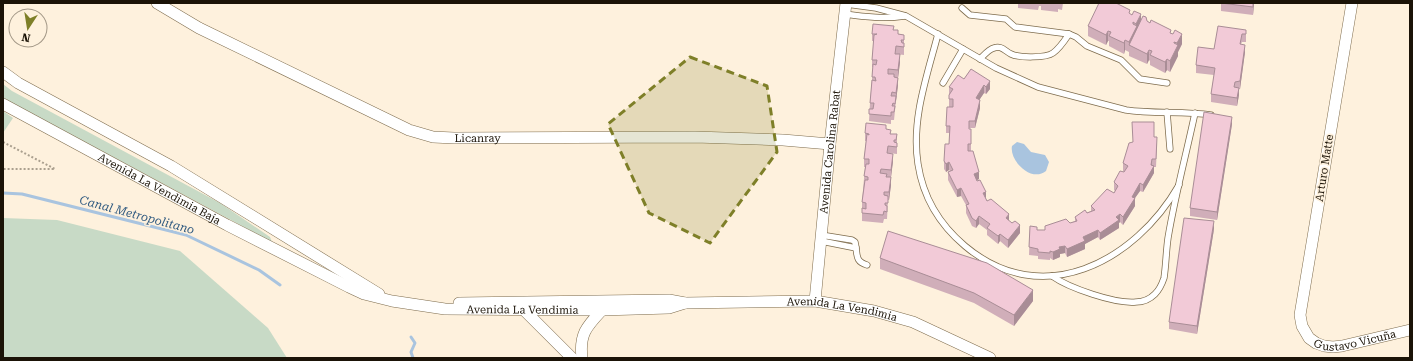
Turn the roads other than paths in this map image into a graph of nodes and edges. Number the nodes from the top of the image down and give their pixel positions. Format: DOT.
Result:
graph roads {
  1 [pos="157,3"];
  2 [pos="1352,3"];
  3 [pos="846,7"];
  4 [pos="962,8"];
  5 [pos="906,16"];
  6 [pos="938,34"];
  7 [pos="1069,34"];
  8 [pos="964,49"];
  9 [pos="980,59"];
  10 [pos="3,72"];
  11 [pos="1167,83"];
  12 [pos="943,84"];
  13 [pos="3,104"];
  14 [pos="1167,112"];
  15 [pos="1195,113"];
  16 [pos="1215,116"];
  17 [pos="830,144"];
  18 [pos="1170,149"];
  19 [pos="1179,185"];
  20 [pos="280,233"];
  21 [pos="821,238"];
  22 [pos="867,265"];
  23 [pos="318,272"];
  24 [pos="1052,276"];
  25 [pos="392,301"];
  26 [pos="815,301"];
  27 [pos="516,302"];
  28 [pos="685,303"];
  29 [pos="431,306"];
  30 [pos="524,310"];
  31 [pos="602,310"];
  32 [pos="1410,330"];
  33 [pos="1304,332"];
  34 [pos="572,358"];
  35 [pos="582,358"];
  36 [pos="990,358"];
  1 -- 17 [label="street, Licanray"];
  2 -- 33 [label="street, Arturo Matte"];
  3 -- 5 [label="lane"];
  3 -- 5 [label="lane"];
  3 -- 17 [label="street, Avenida Carolina Rabat"];
  4 -- 7 [label="lane"];
  5 -- 6 [label="lane"];
  6 -- 8 [label="lane"];
  6 -- 24 [label="lane"];
  7 -- 9 [label="lane"];
  7 -- 11 [label="lane"];
  8 -- 9 [label="lane"];
  8 -- 12 [label="lane"];
  9 -- 14 [label="lane"];
  10 -- 20 [label="street, Avenida La Vendimia Baja"];
  13 -- 23 [label="street, Avenida La Vendimia Baja"];
  14 -- 15 [label="lane"];
  14 -- 18 [label="lane"];
  15 -- 16 [label="lane"];
  15 -- 19 [label="lane"];
  17 -- 21 [label="street, Avenida Carolina Rabat"];
  19 -- 24 [label="lane"];
  19 -- 24 [label="lane"];
  20 -- 23 [label="street, Avenida La Vendimia Baja"];
  20 -- 25 [label="street, Avenida La Vendimia Baja"];
  21 -- 22 [label="lane"];
  21 -- 26 [label="street, Avenida Carolina Rabat"];
  23 -- 25 [label="street, Avenida La Vendimia Baja"];
  25 -- 29 [label="street, Avenida La Vendimia"];
  26 -- 28 [label="street, Avenida La Vendimia"];
  26 -- 36 [label="street, Avenida La Vendimia"];
  27 -- 28 [label="street, Avenida La Vendimia"];
  27 -- 29 [label="street, Avenida La Vendimia"];
  27 -- 30 [label="street"];
  28 -- 31 [label="street, Avenida La Vendimia"];
  29 -- 30 [label="street, Avenida La Vendimia"];
  30 -- 31 [label="street, Avenida La Vendimia"];
  30 -- 34 [label="street"];
  31 -- 35 [label="street"];
  32 -- 33 [label="street, Gustavo Vicuña"];
}
